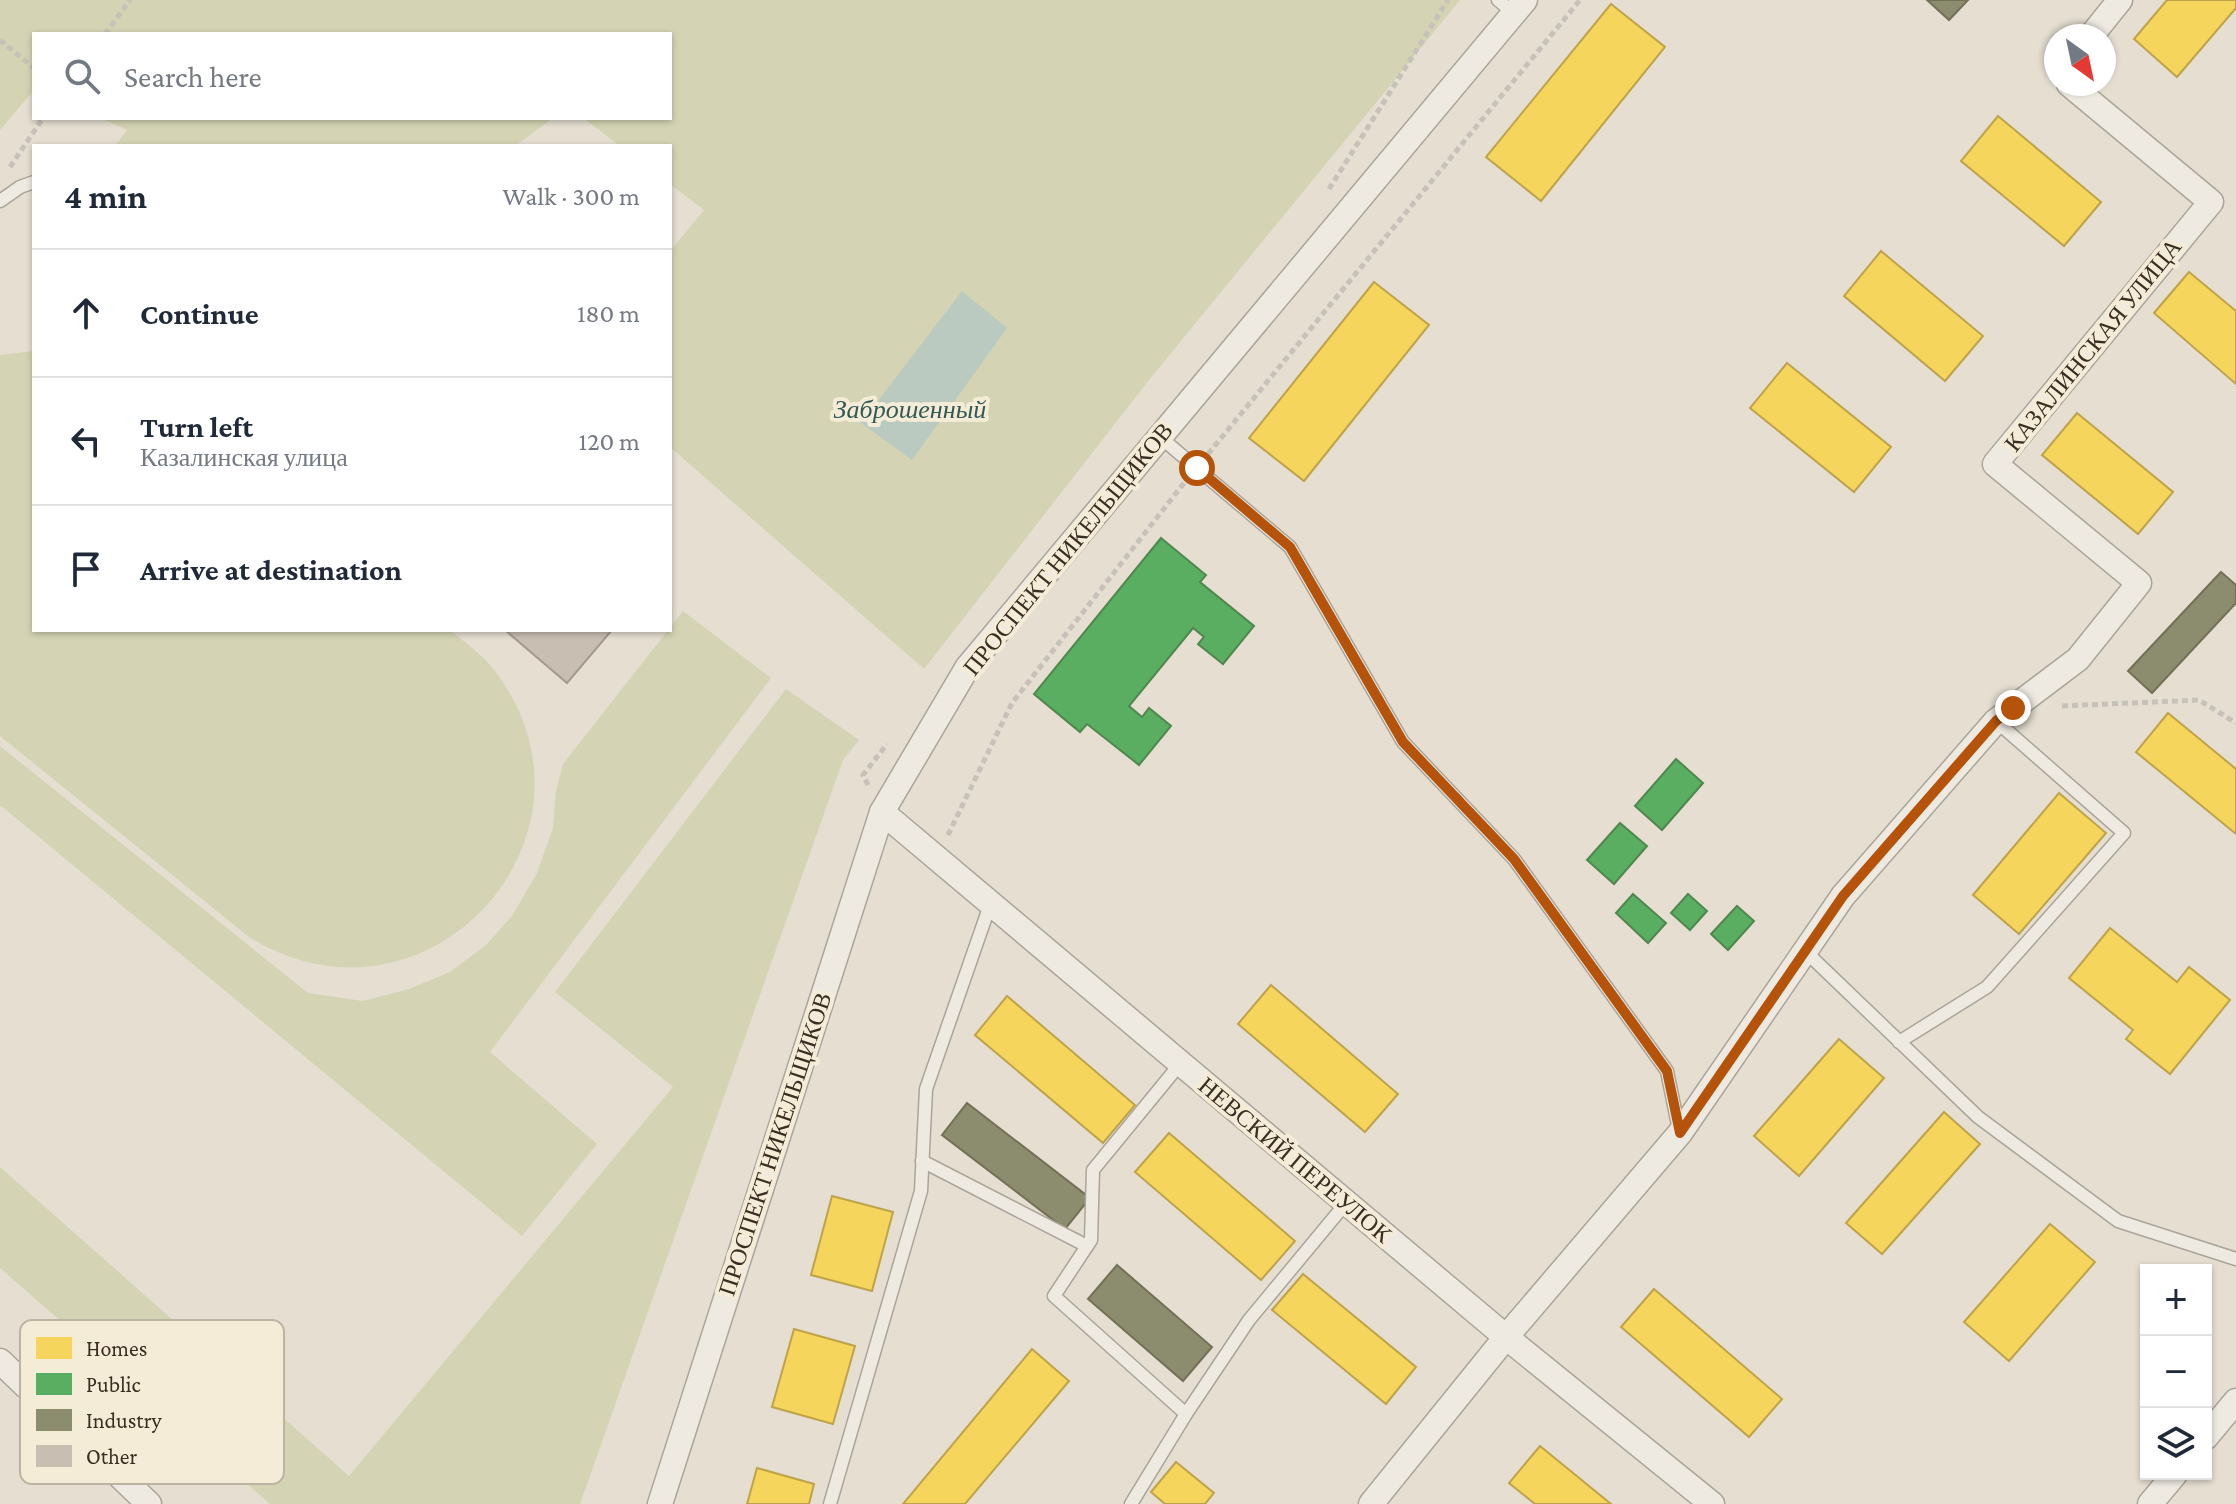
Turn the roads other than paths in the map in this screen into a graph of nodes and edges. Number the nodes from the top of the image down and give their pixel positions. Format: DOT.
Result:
graph roads {
  1 [pos="2120,0"];
  2 [pos="1512,4"];
  3 [pos="2101,24"];
  4 [pos="2083,96"];
  5 [pos="32,183"];
  6 [pos="0,201"];
  7 [pos="1160,437"];
  8 [pos="1996,721"];
  9 [pos="882,812"];
  10 [pos="990,905"];
  11 [pos="1805,951"];
  12 [pos="1899,1042"];
  13 [pos="1180,1064"];
  14 [pos="1680,1133"];
  15 [pos="922,1161"];
  16 [pos="1346,1203"];
  17 [pos="1087,1246"];
  18 [pos="2236,1259"];
  19 [pos="1506,1337"];
  20 [pos="0,1361"];
  21 [pos="20,1380"];
  22 [pos="2236,1401"];
  23 [pos="1186,1414"];
  24 [pos="2212,1430"];
  25 [pos="2170,1480"];
  26 [pos="128,1484"];
  27 [pos="149,1504"];
  28 [pos="660,1504"];
  29 [pos="830,1504"];
  30 [pos="1131,1504"];
  31 [pos="1371,1504"];
  32 [pos="1712,1504"];
  33 [pos="2150,1504"];
  1 -- 3 [label="street"];
  2 -- 7 [label="street, ПРОСПЕКТ НИКЕЛЬЩИКОВ"];
  4 -- 8 [label="street, КАЗАЛИНСКАЯ УЛИЦА"];
  5 -- 6 [label="lane"];
  7 -- 9 [label="street, ПРОСПЕКТ НИКЕЛЬЩИКОВ"];
  7 -- 14 [label="lane"];
  8 -- 11 [label="street, КАЗАЛИНСКАЯ УЛИЦА"];
  8 -- 12 [label="lane"];
  9 -- 10 [label="street, НЕВСКИЙ ПЕРЕУЛОК"];
  9 -- 28 [label="street, ПРОСПЕКТ НИКЕЛЬЩИКОВ"];
  10 -- 13 [label="street, НЕВСКИЙ ПЕРЕУЛОК"];
  10 -- 15 [label="lane"];
  11 -- 12 [label="lane"];
  11 -- 14 [label="street, КАЗАЛИНСКАЯ УЛИЦА"];
  12 -- 18 [label="lane"];
  13 -- 16 [label="street, НЕВСКИЙ ПЕРЕУЛОК"];
  13 -- 17 [label="lane"];
  14 -- 19 [label="street, КАЗАЛИНСКАЯ УЛИЦА"];
  15 -- 17 [label="lane"];
  15 -- 29 [label="lane"];
  16 -- 19 [label="street, НЕВСКИЙ ПЕРЕУЛОК"];
  16 -- 23 [label="lane"];
  17 -- 23 [label="lane"];
  19 -- 31 [label="street, КАЗАЛИНСКАЯ УЛИЦА"];
  19 -- 32 [label="street, НЕВСКИЙ ПЕРЕУЛОК"];
  20 -- 21 [label="street"];
  22 -- 24 [label="street"];
  23 -- 30 [label="lane"];
  25 -- 33 [label="street"];
  26 -- 27 [label="street"];
}
